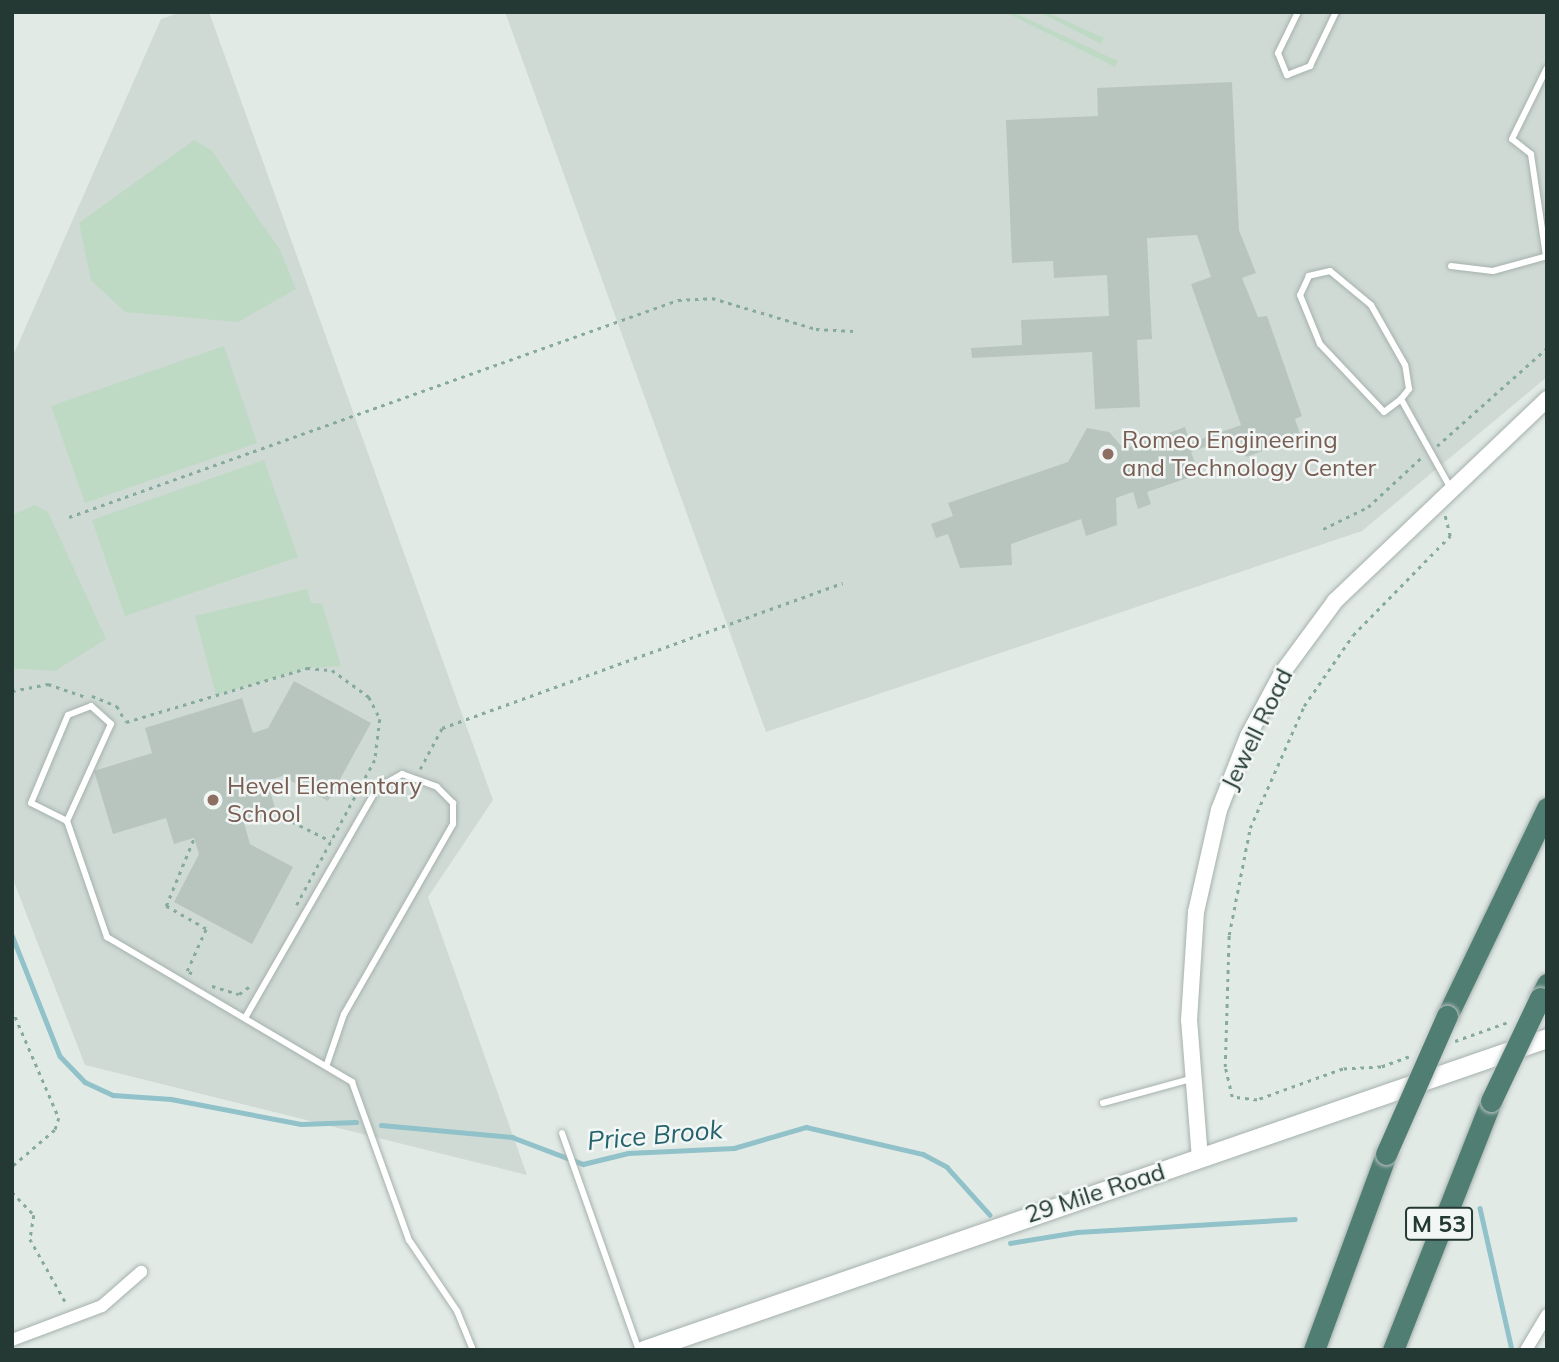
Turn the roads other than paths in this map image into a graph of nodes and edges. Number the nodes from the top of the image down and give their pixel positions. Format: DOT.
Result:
graph roads {
  1 [pos="1298,12"];
  2 [pos="1336,12"];
  3 [pos="1547,68"];
  4 [pos="1546,256"];
  5 [pos="1451,266"];
  6 [pos="1401,399"];
  7 [pos="1547,400"];
  8 [pos="1450,487"];
  9 [pos="1547,808"];
  10 [pos="67,821"];
  11 [pos="1543,991"];
  12 [pos="245,1018"];
  13 [pos="1547,1038"];
  14 [pos="327,1064"];
  15 [pos="1193,1078"];
  16 [pos="1103,1103"];
  17 [pos="562,1133"];
  18 [pos="1200,1159"];
  19 [pos="141,1272"];
  20 [pos="1547,1315"];
  21 [pos="12,1340"];
  22 [pos="473,1350"];
  23 [pos="642,1350"];
  24 [pos="1314,1350"];
  25 [pos="1393,1350"];
  26 [pos="1526,1350"];
  1 -- 2 [label="lane"];
  3 -- 4 [label="lane"];
  4 -- 5 [label="lane"];
  6 -- 6 [label="lane"];
  6 -- 8 [label="lane"];
  7 -- 8 [label="street, Jewell Road"];
  8 -- 15 [label="street, Jewell Road"];
  9 -- 24 [label="highway, M 53, bridge"];
  10 -- 10 [label="lane"];
  10 -- 12 [label="lane"];
  11 -- 25 [label="highway, M 53, bridge"];
  12 -- 14 [label="lane"];
  12 -- 14 [label="lane"];
  13 -- 18 [label="main road, 29 Mile Road"];
  14 -- 22 [label="lane"];
  15 -- 16 [label="lane"];
  15 -- 18 [label="street, Jewell Road"];
  17 -- 23 [label="lane"];
  18 -- 23 [label="main road, 29 Mile Road"];
  19 -- 21 [label="street"];
  20 -- 26 [label="street"];
}
